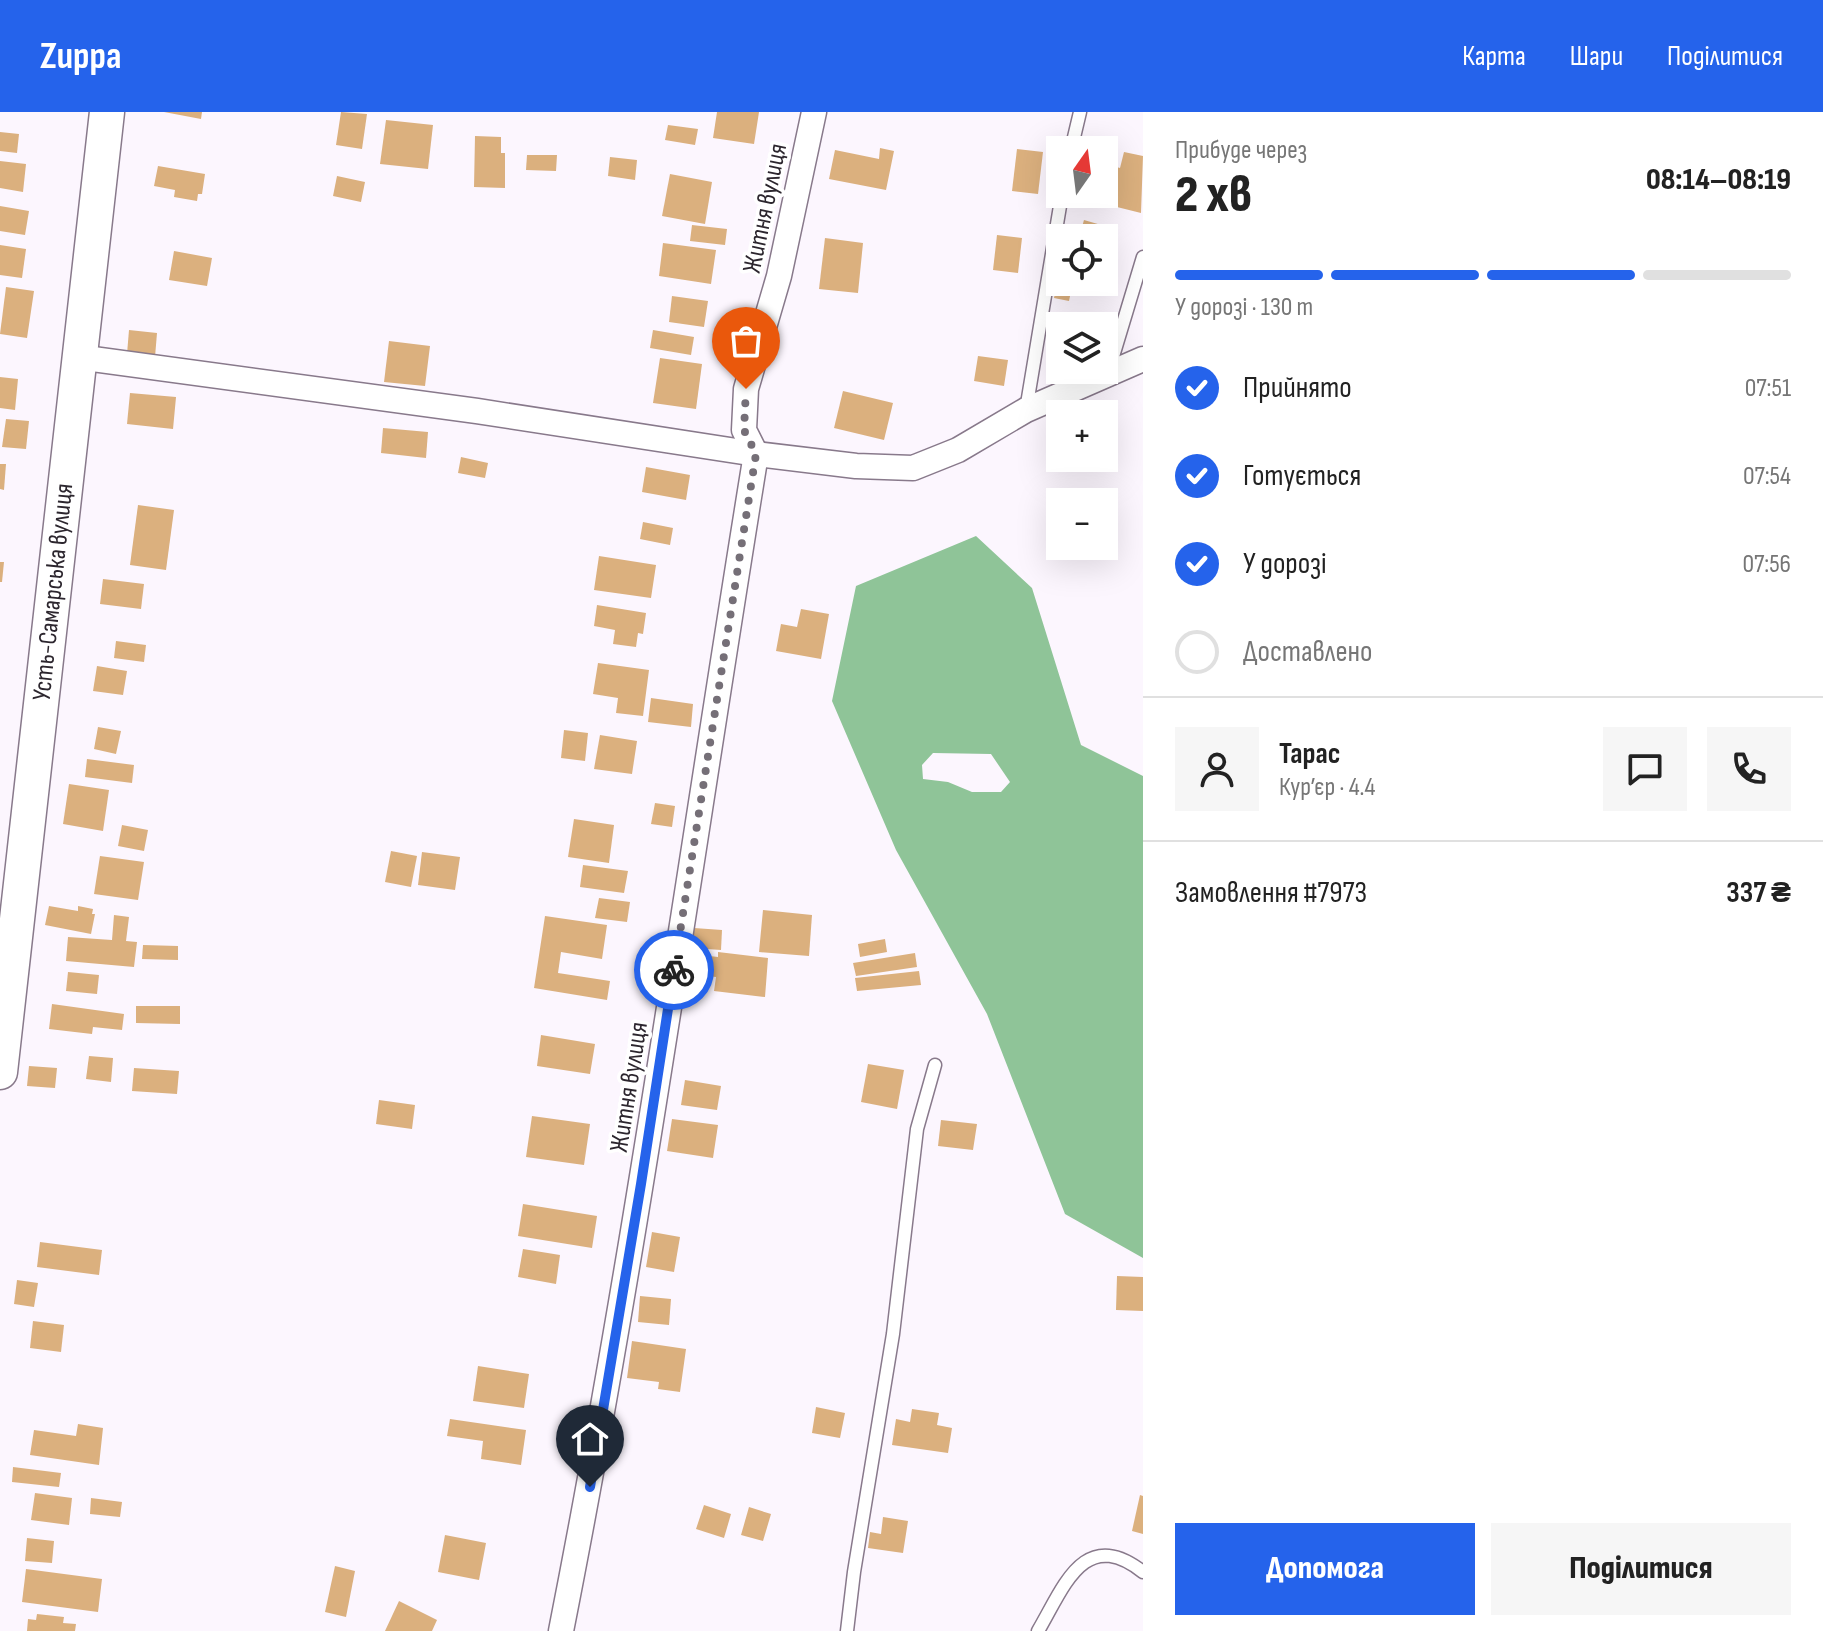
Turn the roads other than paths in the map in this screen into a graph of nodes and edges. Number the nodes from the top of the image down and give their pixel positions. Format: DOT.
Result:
graph roads {
  1 [pos="107,112"];
  2 [pos="814,112"];
  3 [pos="1080,112"];
  4 [pos="1074,136"];
  5 [pos="1060,208"];
  6 [pos="1143,257"];
  7 [pos="1118,340"];
  8 [pos="78,357"];
  9 [pos="1143,359"];
  10 [pos="1118,369"];
  11 [pos="1084,384"];
  12 [pos="1026,410"];
  13 [pos="756,454"];
  14 [pos="935,1065"];
  15 [pos="0,1072"];
  16 [pos="1143,1572"];
  17 [pos="561,1631"];
  18 [pos="847,1631"];
  19 [pos="1038,1631"];
  1 -- 8 [label="street, Усть-Самарська вулиця"];
  2 -- 13 [label="street, Житня вулиця"];
  3 -- 4 [label="lane"];
  5 -- 12 [label="lane"];
  6 -- 7 [label="lane"];
  8 -- 13 [label="street"];
  8 -- 15 [label="street, Усть-Самарська вулиця"];
  9 -- 10 [label="street"];
  11 -- 12 [label="street"];
  12 -- 13 [label="street"];
  13 -- 17 [label="street, Житня вулиця"];
  14 -- 18 [label="lane"];
  16 -- 19 [label="lane"];
}
